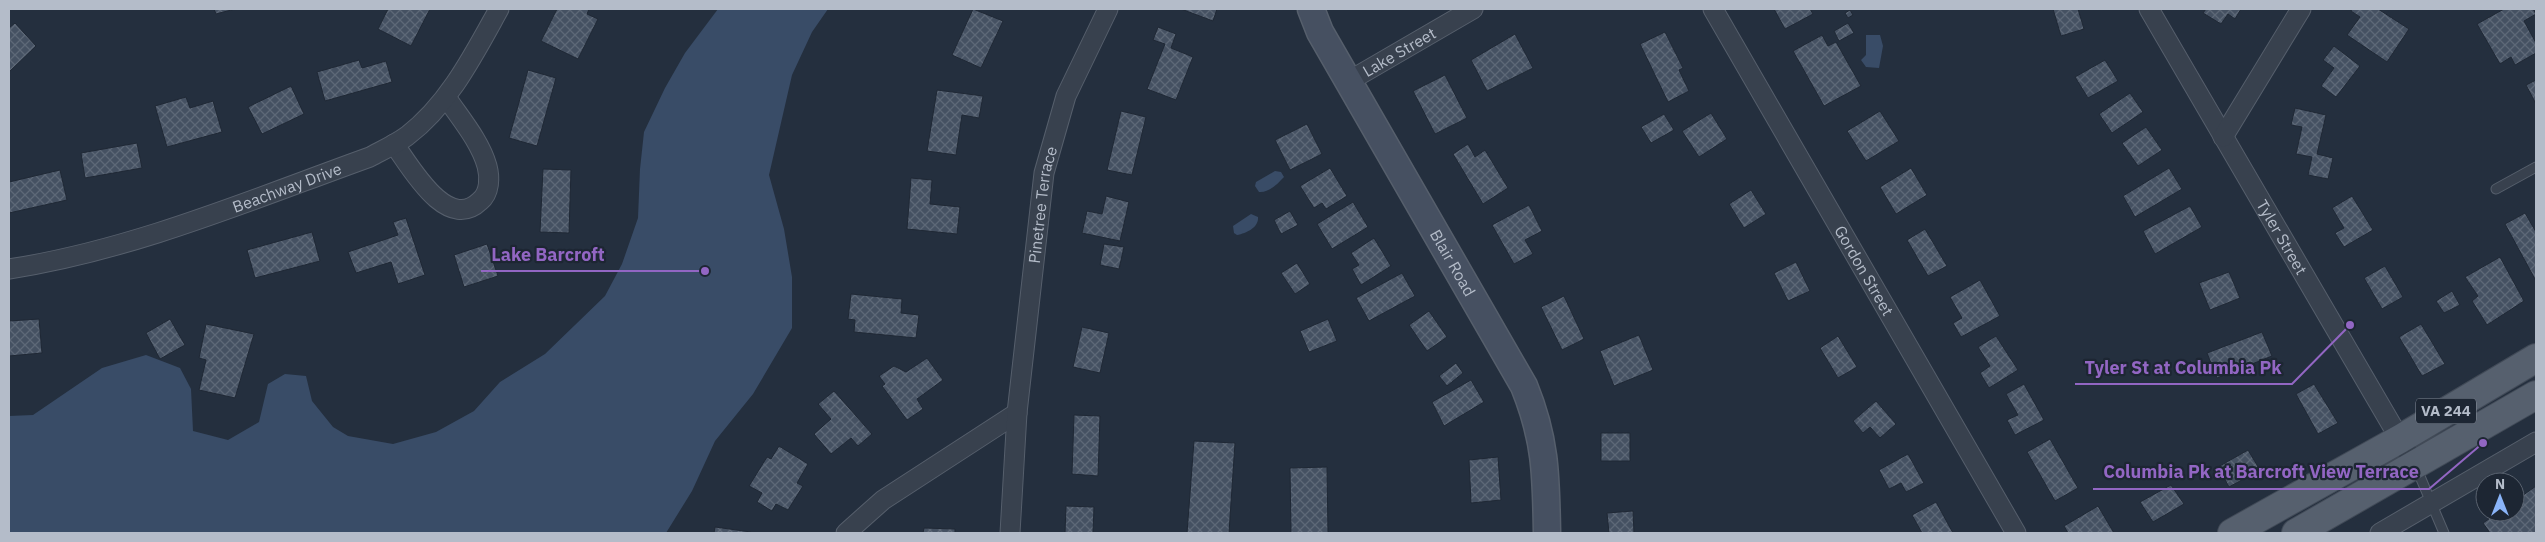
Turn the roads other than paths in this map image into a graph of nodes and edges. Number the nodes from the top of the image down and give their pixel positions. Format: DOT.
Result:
graph roads {
  1 [pos="499,9"];
  2 [pos="1108,9"];
  3 [pos="1311,9"];
  4 [pos="1474,9"];
  5 [pos="1713,9"];
  6 [pos="2149,9"];
  7 [pos="2301,9"];
  8 [pos="1349,81"];
  9 [pos="446,97"];
  10 [pos="2223,137"];
  11 [pos="394,144"];
  12 [pos="2536,167"];
  13 [pos="2496,189"];
  14 [pos="9,269"];
  15 [pos="2536,358"];
  16 [pos="2536,395"];
  17 [pos="1017,413"];
  18 [pos="2400,439"];
  19 [pos="2536,442"];
  20 [pos="2415,465"];
  21 [pos="2433,504"];
  22 [pos="846,533"];
  23 [pos="1010,533"];
  24 [pos="1547,533"];
  25 [pos="2016,533"];
  26 [pos="2232,533"];
  27 [pos="2296,533"];
  28 [pos="2380,533"];
  29 [pos="2444,533"];
  1 -- 9 [label="street, Beachway Drive"];
  2 -- 17 [label="street, Pinetree Terrace"];
  3 -- 8 [label="street, Blair Road"];
  4 -- 8 [label="street, Lake Street"];
  5 -- 25 [label="street, Gordon Street"];
  6 -- 10 [label="street, Tyler Street"];
  7 -- 10 [label="street"];
  8 -- 24 [label="street, Blair Road"];
  9 -- 11 [label="street, Beachway Drive"];
  9 -- 11 [label="street"];
  10 -- 18 [label="street, Tyler Street"];
  11 -- 14 [label="street, Beachway Drive"];
  12 -- 13 [label="lane"];
  15 -- 18 [label="main road, VA 244"];
  16 -- 20 [label="main road, VA 244"];
  17 -- 22 [label="street"];
  17 -- 23 [label="street, Pinetree Terrace"];
  18 -- 20 [label="street, Tyler Street"];
  18 -- 26 [label="main road, VA 244"];
  19 -- 21 [label="street"];
  20 -- 21 [label="lane"];
  20 -- 27 [label="main road, VA 244"];
  21 -- 28 [label="street"];
  21 -- 29 [label="lane"];
}
